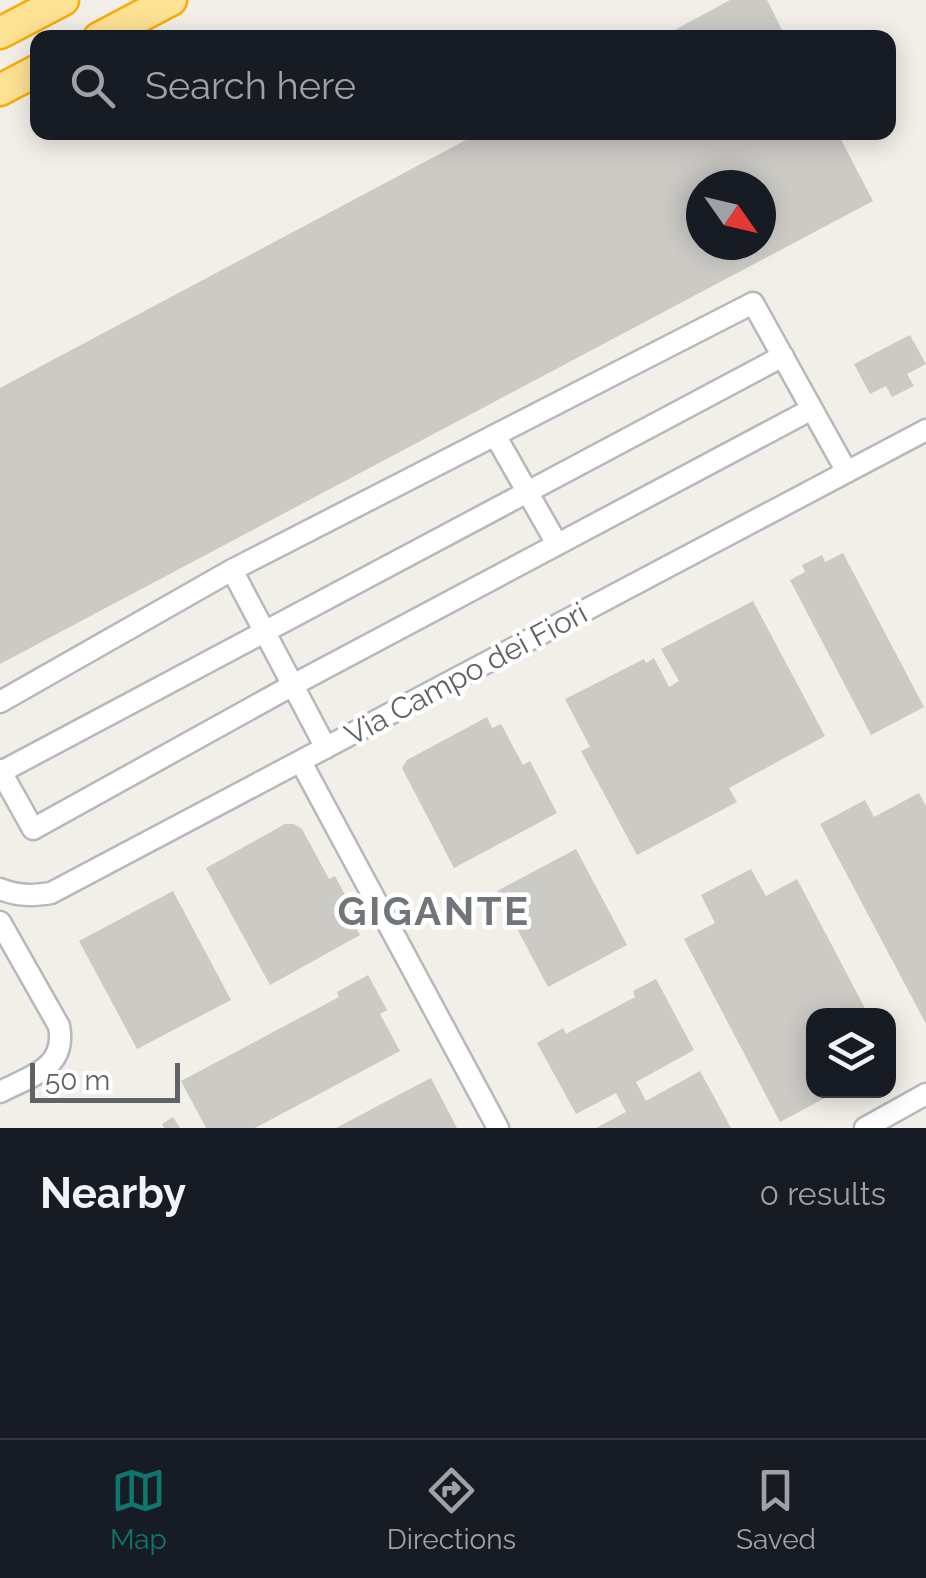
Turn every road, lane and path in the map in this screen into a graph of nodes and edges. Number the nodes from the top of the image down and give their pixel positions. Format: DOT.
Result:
graph roads {
  1 [pos="63,0"];
  2 [pos="171,0"];
  3 [pos="114,30"];
  4 [pos="0,34"];
  5 [pos="30,74"];
  6 [pos="0,90"];
  7 [pos="783,356"];
  8 [pos="812,408"];
  9 [pos="926,430"];
  10 [pos="495,436"];
  11 [pos="848,472"];
  12 [pos="526,492"];
  13 [pos="557,544"];
  14 [pos="232,570"];
  15 [pos="265,631"];
  16 [pos="293,685"];
  17 [pos="0,702"];
  18 [pos="326,748"];
  19 [pos="300,762"];
  20 [pos="1,771"];
  21 [pos="1,891"];
  22 [pos="0,922"];
  23 [pos="0,1092"];
  24 [pos="926,1094"];
  25 [pos="498,1128"];
  26 [pos="864,1128"];
  1 -- 4 [label="highway"];
  2 -- 3 [label="highway"];
  5 -- 6 [label="highway"];
  7 -- 8 [label="street"];
  7 -- 10 [label="street"];
  7 -- 12 [label="street"];
  8 -- 11 [label="street"];
  8 -- 13 [label="street"];
  9 -- 11 [label="street, Via Campo dei Fiori"];
  10 -- 12 [label="street"];
  10 -- 14 [label="street"];
  11 -- 18 [label="street, Via Campo dei Fiori"];
  12 -- 13 [label="street"];
  12 -- 15 [label="street"];
  13 -- 16 [label="street"];
  14 -- 15 [label="street"];
  14 -- 17 [label="street"];
  15 -- 16 [label="street"];
  15 -- 20 [label="street"];
  16 -- 18 [label="street"];
  16 -- 20 [label="street"];
  18 -- 19 [label="street, Via Campo dei Fiori"];
  19 -- 21 [label="street, Via Campo dei Fiori"];
  19 -- 25 [label="street"];
  22 -- 23 [label="street"];
  24 -- 26 [label="street"];
}
